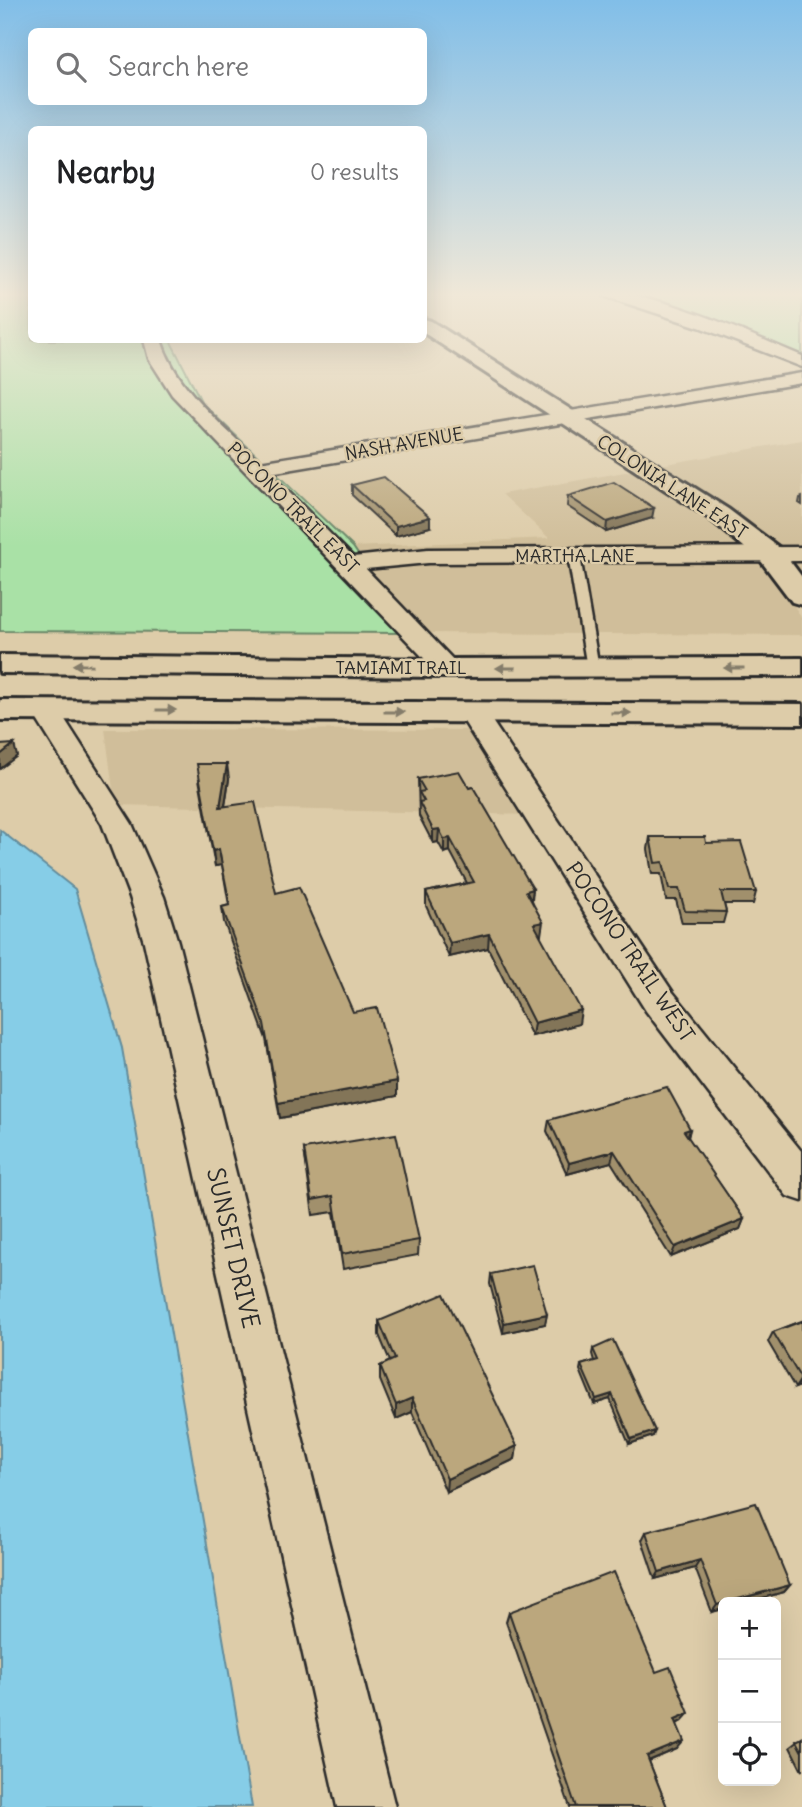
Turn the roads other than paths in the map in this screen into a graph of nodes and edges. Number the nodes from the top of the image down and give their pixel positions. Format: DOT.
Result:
graph roads {
  1 [pos="170,377"];
  2 [pos="504,377"];
  3 [pos="802,378"];
  4 [pos="564,417"];
  5 [pos="255,469"];
  6 [pos="802,554"];
  7 [pos="771,555"];
  8 [pos="574,556"];
  9 [pos="349,564"];
  10 [pos="802,596"];
  11 [pos="0,664"];
  12 [pos="802,667"];
  13 [pos="448,668"];
  14 [pos="593,668"];
  15 [pos="0,710"];
  16 [pos="45,710"];
  17 [pos="472,712"];
  18 [pos="802,714"];
  19 [pos="802,1183"];
  20 [pos="366,1807"];
  1 -- 5 [label="street, POCONO TRAIL EAST"];
  2 -- 4 [label="main road, COLONIA LANE EAST"];
  3 -- 4 [label="street, NASH AVENUE"];
  4 -- 5 [label="street, NASH AVENUE"];
  4 -- 7 [label="main road, COLONIA LANE EAST"];
  5 -- 9 [label="street, POCONO TRAIL EAST"];
  6 -- 7 [label="street, MARTHA LANE"];
  7 -- 8 [label="street, MARTHA LANE"];
  7 -- 10 [label="main road, COLONIA LANE EAST"];
  8 -- 9 [label="street, MARTHA LANE"];
  8 -- 14 [label="lane"];
  9 -- 13 [label="street, POCONO TRAIL EAST"];
  13 -- 11 [label="main road, TAMIAMI TRAIL, one-way"];
  12 -- 14 [label="main road, TAMIAMI TRAIL, one-way"];
  14 -- 13 [label="main road, TAMIAMI TRAIL, one-way"];
  13 -- 16 [label="main road"];
  15 -- 16 [label="main road"];
  16 -- 17 [label="main road, one-way"];
  16 -- 20 [label="street, SUNSET DRIVE"];
  17 -- 18 [label="main road, one-way"];
  17 -- 19 [label="street, POCONO TRAIL WEST"];
}
